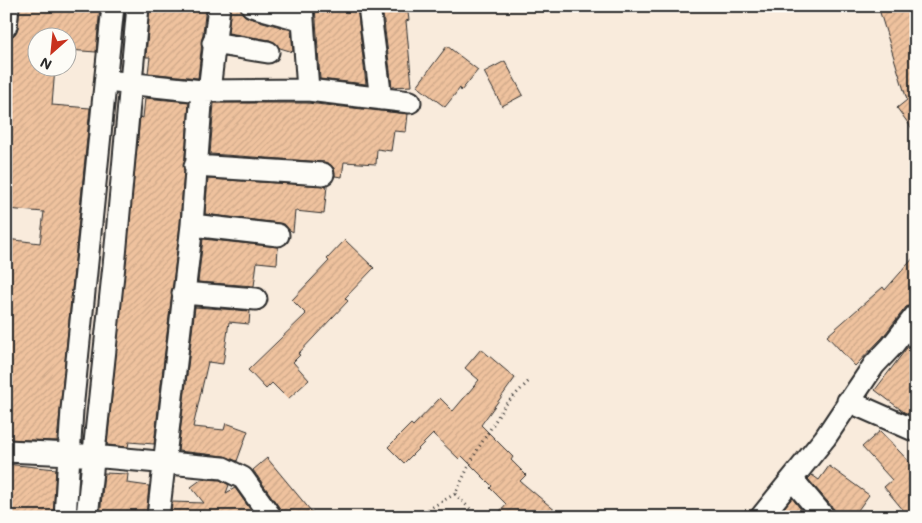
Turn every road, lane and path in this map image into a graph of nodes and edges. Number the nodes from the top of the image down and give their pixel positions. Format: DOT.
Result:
graph roads {
  1 [pos="8,6"];
  2 [pos="113,6"];
  3 [pos="138,6"];
  4 [pos="219,6"];
  5 [pos="252,6"];
  6 [pos="369,6"];
  7 [pos="303,13"];
  8 [pos="6,26"];
  9 [pos="213,43"];
  10 [pos="268,52"];
  11 [pos="106,81"];
  12 [pos="130,83"];
  13 [pos="308,90"];
  14 [pos="205,91"];
  15 [pos="381,99"];
  16 [pos="410,102"];
  17 [pos="195,166"];
  18 [pos="323,174"];
  19 [pos="192,225"];
  20 [pos="278,234"];
  21 [pos="183,293"];
  22 [pos="256,298"];
  23 [pos="916,315"];
  24 [pos="529,381"];
  25 [pos="848,401"];
  26 [pos="916,431"];
  27 [pos="6,451"];
  28 [pos="71,454"];
  29 [pos="92,456"];
  30 [pos="163,463"];
  31 [pos="792,479"];
  32 [pos="455,494"];
  33 [pos="65,517"];
  34 [pos="87,517"];
  35 [pos="158,517"];
  36 [pos="271,517"];
  37 [pos="415,517"];
  38 [pos="478,517"];
  39 [pos="761,517"];
  40 [pos="824,517"];
  1 -- 8 [label="street"];
  2 -- 11 [label="street"];
  3 -- 12 [label="street"];
  4 -- 9 [label="street"];
  5 -- 7 [label="street"];
  6 -- 15 [label="street"];
  7 -- 13 [label="street"];
  9 -- 10 [label="street"];
  9 -- 14 [label="street"];
  11 -- 12 [label="street"];
  11 -- 28 [label="street"];
  12 -- 14 [label="street"];
  12 -- 29 [label="street"];
  13 -- 14 [label="street"];
  13 -- 15 [label="street"];
  14 -- 17 [label="street"];
  15 -- 16 [label="street"];
  17 -- 18 [label="street"];
  17 -- 19 [label="street"];
  19 -- 20 [label="street"];
  19 -- 21 [label="street"];
  21 -- 22 [label="street"];
  21 -- 30 [label="street"];
  23 -- 25 [label="street"];
  24 -- 32 [label="path"];
  25 -- 26 [label="street"];
  25 -- 31 [label="street"];
  27 -- 28 [label="street"];
  28 -- 29 [label="street"];
  28 -- 33 [label="street"];
  29 -- 30 [label="street"];
  29 -- 34 [label="street"];
  30 -- 35 [label="street"];
  30 -- 36 [label="street"];
  31 -- 39 [label="street"];
  31 -- 40 [label="street"];
  32 -- 37 [label="path"];
  32 -- 38 [label="path"];
}
